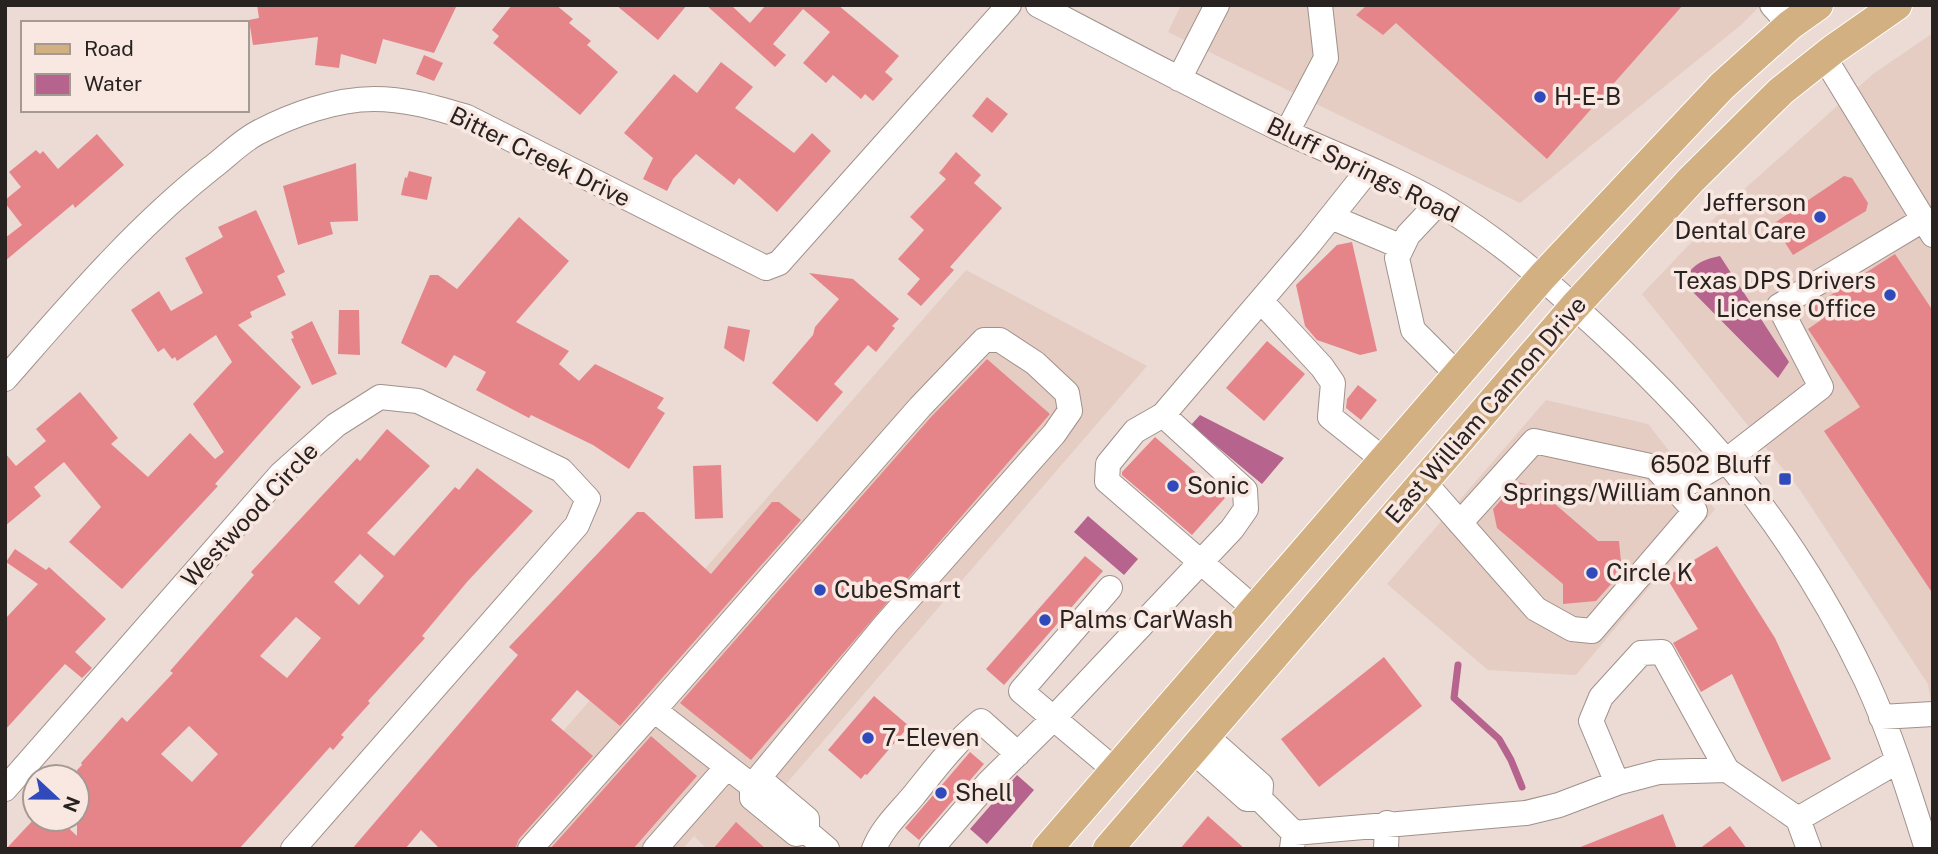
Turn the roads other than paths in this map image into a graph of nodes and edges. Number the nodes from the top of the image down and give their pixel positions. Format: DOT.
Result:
graph roads {
  1 [pos="1009,5"];
  2 [pos="1038,5"];
  3 [pos="1217,5"];
  4 [pos="1320,5"];
  5 [pos="1818,5"];
  6 [pos="1897,5"];
  7 [pos="1781,15"];
  8 [pos="1865,18"];
  9 [pos="1824,57"];
  10 [pos="1179,79"];
  11 [pos="1287,132"];
  12 [pos="1369,169"];
  13 [pos="1438,203"];
  14 [pos="1331,217"];
  15 [pos="1928,228"];
  16 [pos="1402,247"];
  17 [pos="1542,277"];
  18 [pos="1261,301"];
  19 [pos="1574,307"];
  20 [pos="1458,374"];
  21 [pos="5,379"];
  22 [pos="1163,415"];
  23 [pos="1384,460"];
  24 [pos="1727,460"];
  25 [pos="1424,482"];
  26 [pos="1677,490"];
  27 [pos="1460,523"];
  28 [pos="1200,562"];
  29 [pos="1110,588"];
  30 [pos="1255,609"];
  31 [pos="654,710"];
  32 [pos="1933,714"];
  33 [pos="1055,718"];
  34 [pos="1881,718"];
  35 [pos="1199,743"];
  36 [pos="1018,754"];
  37 [pos="1898,761"];
  38 [pos="727,766"];
  39 [pos="1115,770"];
  40 [pos="1727,770"];
  41 [pos="1617,783"];
  42 [pos="752,786"];
  43 [pos="5,789"];
  44 [pos="1798,818"];
  45 [pos="1387,823"];
  46 [pos="1293,841"];
  47 [pos="293,849"];
  48 [pos="530,849"];
  49 [pos="655,849"];
  50 [pos="827,849"];
  51 [pos="874,849"];
  52 [pos="931,849"];
  53 [pos="1047,849"];
  54 [pos="1108,849"];
  55 [pos="1386,849"];
  56 [pos="1809,849"];
  57 [pos="1927,849"];
  1 -- 21 [label="street, Bitter Creek Drive"];
  2 -- 10 [label="street, Bluff Springs Road"];
  3 -- 10 [label="street"];
  4 -- 11 [label="street"];
  5 -- 7 [label="main road, East William Cannon Drive"];
  6 -- 8 [label="main road, East William Cannon Drive"];
  7 -- 17 [label="main road, East William Cannon Drive"];
  8 -- 9 [label="main road, East William Cannon Drive"];
  9 -- 15 [label="street"];
  9 -- 19 [label="main road, East William Cannon Drive"];
  10 -- 11 [label="street, Bluff Springs Road"];
  11 -- 12 [label="street, Bluff Springs Road"];
  12 -- 13 [label="street, Bluff Springs Road"];
  12 -- 14 [label="street"];
  13 -- 16 [label="street"];
  13 -- 17 [label="street, Bluff Springs Road"];
  14 -- 16 [label="street"];
  14 -- 18 [label="street"];
  15 -- 24 [label="street"];
  16 -- 20 [label="street"];
  17 -- 19 [label="street, Bluff Springs Road"];
  17 -- 20 [label="main road, East William Cannon Drive"];
  18 -- 22 [label="street"];
  18 -- 23 [label="street"];
  19 -- 24 [label="street, Bluff Springs Road"];
  19 -- 25 [label="main road, East William Cannon Drive"];
  20 -- 23 [label="main road, East William Cannon Drive"];
  22 -- 28 [label="street"];
  22 -- 28 [label="street"];
  23 -- 30 [label="main road, East William Cannon Drive"];
  24 -- 26 [label="street"];
  24 -- 34 [label="street, Bluff Springs Road"];
  25 -- 27 [label="street"];
  25 -- 35 [label="main road, East William Cannon Drive"];
  26 -- 27 [label="street"];
  26 -- 27 [label="street"];
  28 -- 30 [label="street"];
  28 -- 33 [label="street"];
  29 -- 33 [label="street"];
  30 -- 39 [label="main road, East William Cannon Drive"];
  31 -- 38 [label="street"];
  31 -- 42 [label="street"];
  31 -- 48 [label="street"];
  32 -- 34 [label="street"];
  33 -- 36 [label="street"];
  33 -- 39 [label="street"];
  34 -- 37 [label="street, Bluff Springs Road"];
  35 -- 46 [label="street"];
  35 -- 54 [label="main road, East William Cannon Drive"];
  36 -- 51 [label="street"];
  36 -- 52 [label="street"];
  37 -- 44 [label="street"];
  37 -- 57 [label="street, Bluff Springs Road"];
  38 -- 42 [label="street"];
  38 -- 49 [label="street"];
  39 -- 53 [label="main road, East William Cannon Drive"];
  40 -- 41 [label="street"];
  40 -- 41 [label="street"];
  40 -- 44 [label="street"];
  41 -- 45 [label="street"];
  42 -- 50 [label="street"];
  43 -- 47 [label="street, Westwood Circle"];
  44 -- 56 [label="street"];
  45 -- 46 [label="street"];
  45 -- 55 [label="street"];
}
